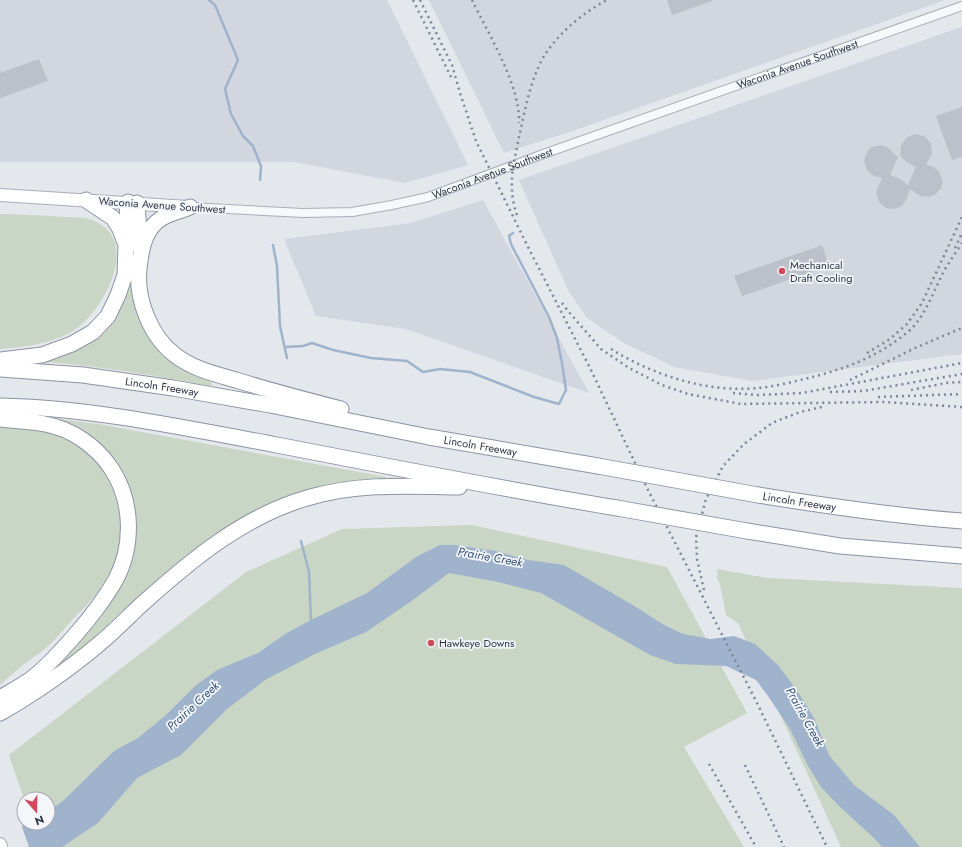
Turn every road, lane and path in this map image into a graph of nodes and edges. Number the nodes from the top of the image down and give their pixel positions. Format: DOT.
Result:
graph roads {
  1 [pos="962,6"];
  2 [pos="0,195"];
  3 [pos="86,200"];
  4 [pos="133,203"];
  5 [pos="190,207"];
  6 [pos="126,245"];
  7 [pos="140,260"];
  8 [pos="0,360"];
  9 [pos="0,369"];
  10 [pos="0,406"];
  11 [pos="0,419"];
  12 [pos="430,437"];
  13 [pos="502,488"];
  14 [pos="962,521"];
  15 [pos="962,556"];
  16 [pos="0,698"];
  17 [pos="0,713"];
  1 -- 5 [label="street, Waconia Avenue Southwest"];
  2 -- 3 [label="street, Waconia Avenue Southwest"];
  3 -- 4 [label="street, Waconia Avenue Southwest"];
  3 -- 6 [label="highway"];
  4 -- 5 [label="street, Waconia Avenue Southwest"];
  4 -- 6 [label="highway"];
  4 -- 7 [label="highway"];
  5 -- 7 [label="highway"];
  6 -- 8 [label="highway"];
  7 -- 12 [label="highway"];
  9 -- 12 [label="highway, Lincoln Freeway"];
  10 -- 13 [label="highway"];
  11 -- 16 [label="highway"];
  12 -- 14 [label="highway, Lincoln Freeway, bridge"];
  13 -- 15 [label="highway, bridge"];
  13 -- 17 [label="highway"];
}
